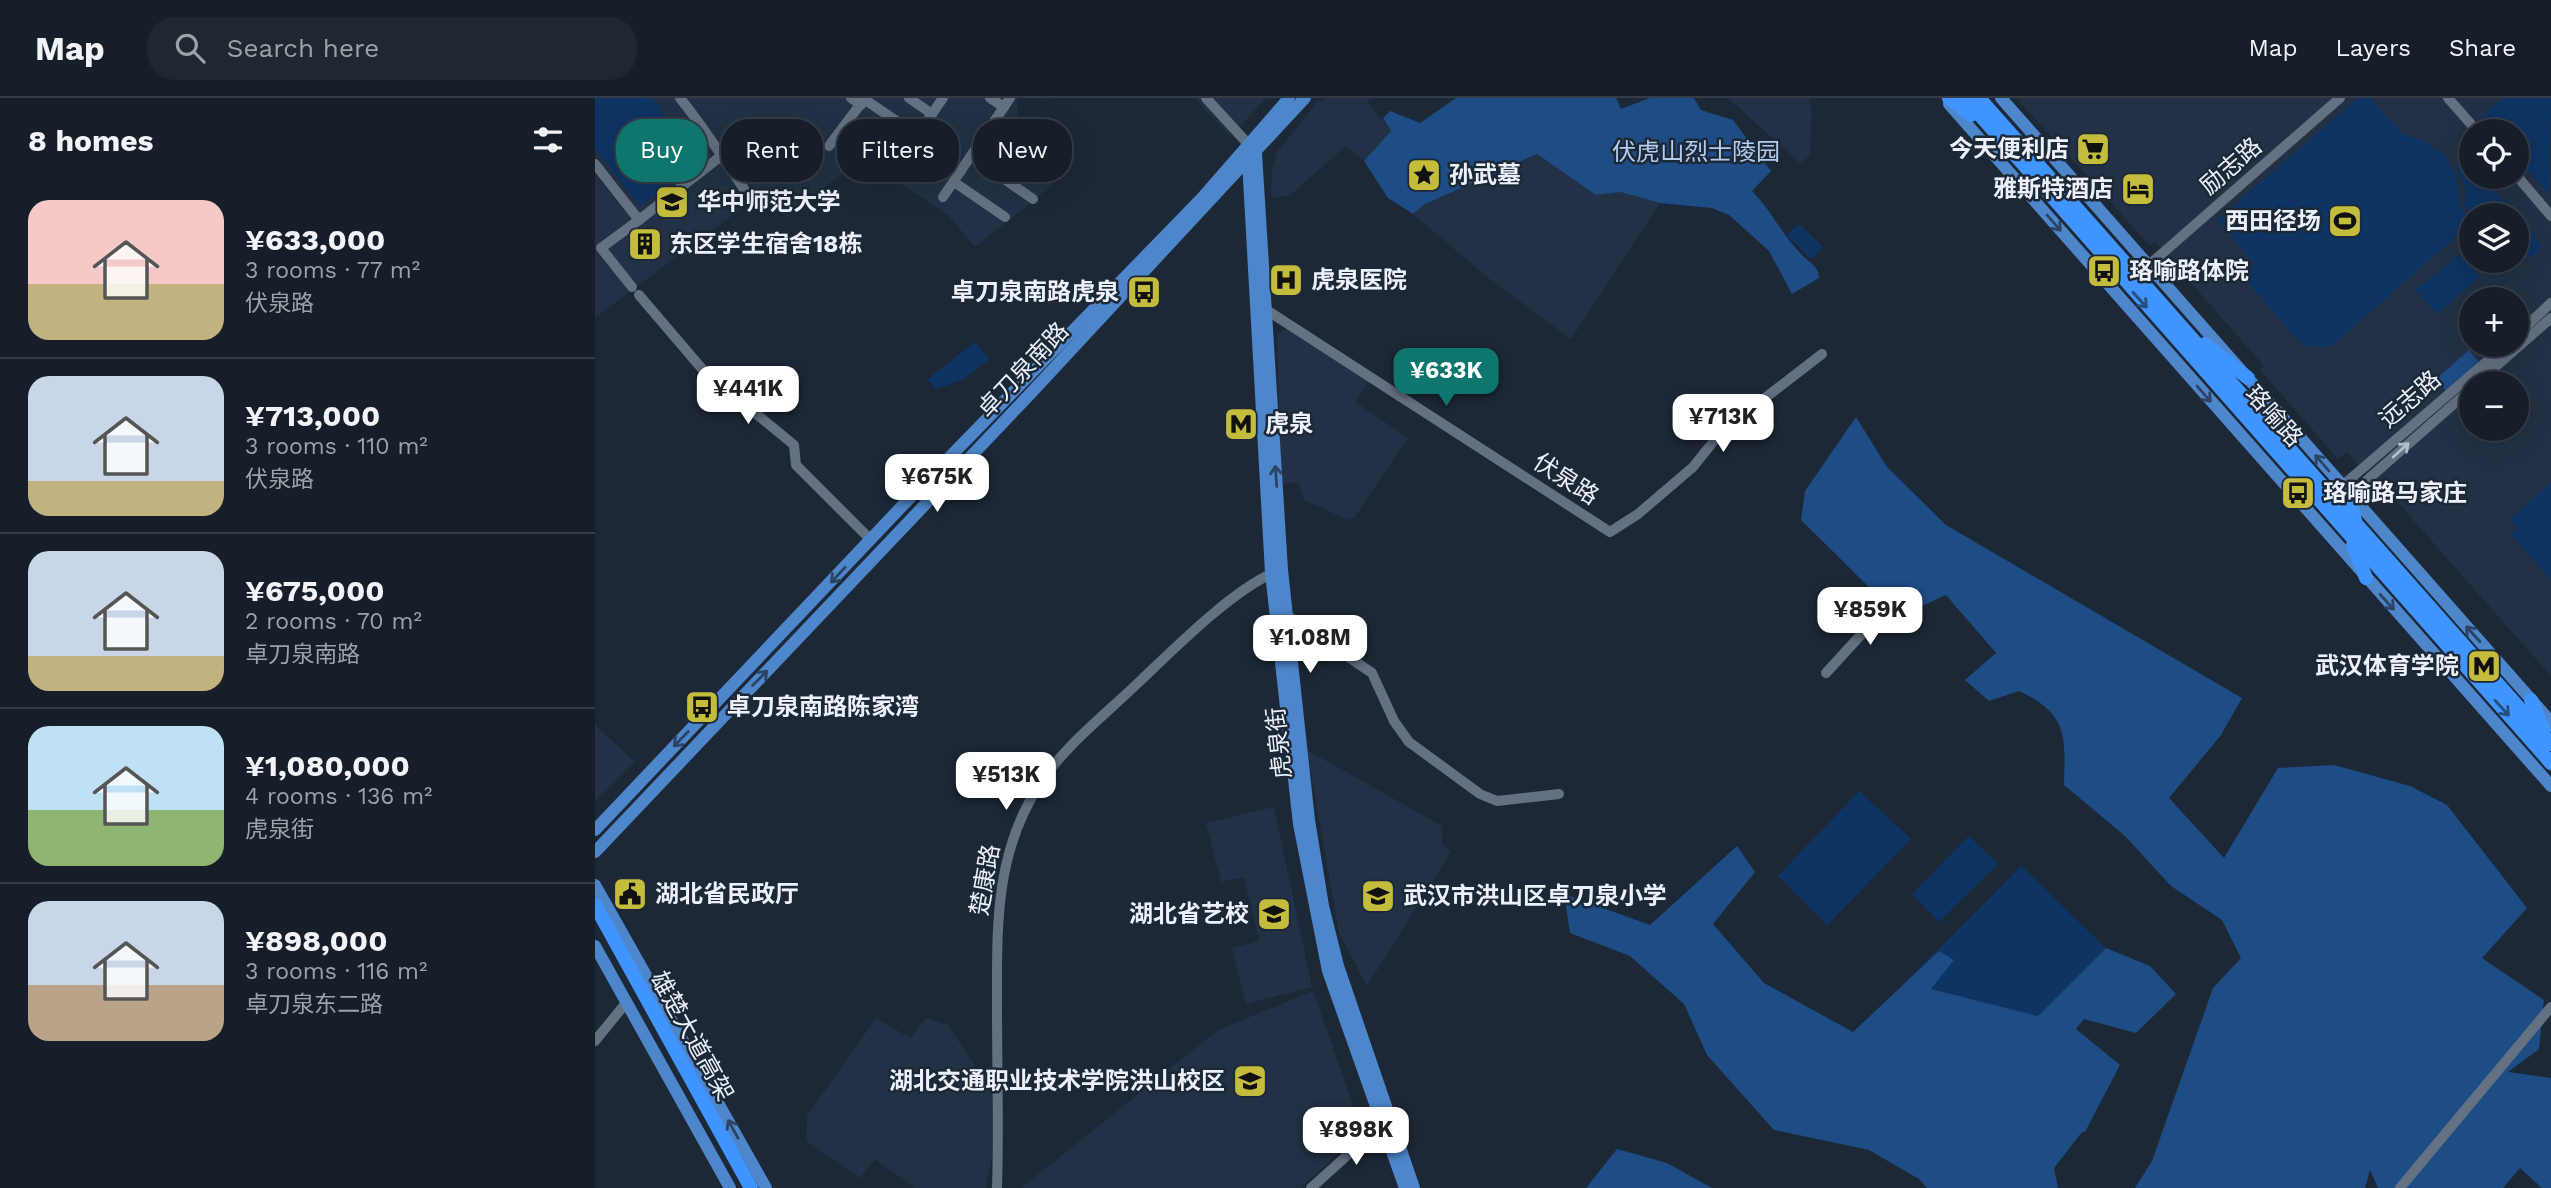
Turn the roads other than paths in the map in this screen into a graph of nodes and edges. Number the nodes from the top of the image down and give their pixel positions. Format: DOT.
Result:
graph roads {
  1 [pos="680,98"];
  2 [pos="851,98"];
  3 [pos="909,98"];
  4 [pos="943,98"];
  5 [pos="990,98"];
  6 [pos="1010,98"];
  7 [pos="1206,98"];
  8 [pos="1289,98"];
  9 [pos="1305,98"];
  10 [pos="1947,98"];
  11 [pos="1965,98"];
  12 [pos="1981,98"];
  13 [pos="2001,98"];
  14 [pos="2340,98"];
  15 [pos="2448,98"];
  16 [pos="863,100"];
  17 [pos="1004,107"];
  18 [pos="932,114"];
  19 [pos="891,119"];
  20 [pos="928,119"];
  21 [pos="996,119"];
  22 [pos="2466,119"];
  23 [pos="2000,130"];
  24 [pos="829,146"];
  25 [pos="973,153"];
  26 [pos="1251,153"];
  27 [pos="721,156"];
  28 [pos="971,156"];
  29 [pos="595,164"];
  30 [pos="961,170"];
  31 [pos="959,173"];
  32 [pos="739,182"];
  33 [pos="954,182"];
  34 [pos="1228,183"];
  35 [pos="2528,189"];
  36 [pos="943,197"];
  37 [pos="750,198"];
  38 [pos="1033,199"];
  39 [pos="1249,200"];
  40 [pos="2551,216"];
  41 [pos="1005,217"];
  42 [pos="639,220"];
  43 [pos="2149,265"];
  44 [pos="2551,303"];
  45 [pos="1265,309"];
  46 [pos="2551,318"];
  47 [pos="2176,321"];
  48 [pos="2529,324"];
  49 [pos="1822,354"];
  50 [pos="2493,357"];
  51 [pos="2491,371"];
  52 [pos="2248,378"];
  53 [pos="2459,398"];
  54 [pos="2346,491"];
  55 [pos="2353,530"];
  56 [pos="871,540"];
  57 [pos="1277,572"];
  58 [pos="2366,578"];
  59 [pos="1891,602"];
  60 [pos="1288,616"];
  61 [pos="1826,673"];
  62 [pos="2531,699"];
  63 [pos="2551,722"];
  64 [pos="2550,743"];
  65 [pos="2551,763"];
  66 [pos="2551,786"];
  67 [pos="1559,794"];
  68 [pos="595,830"];
  69 [pos="595,852"];
  70 [pos="595,885"];
  71 [pos="595,905"];
  72 [pos="595,925"];
  73 [pos="595,946"];
  74 [pos="626,1003"];
  75 [pos="2551,1007"];
  76 [pos="595,1041"];
  77 [pos="1382,1124"];
  78 [pos="730,1188"];
  79 [pos="741,1188"];
  80 [pos="751,1188"];
  81 [pos="766,1188"];
  82 [pos="997,1188"];
  83 [pos="1311,1188"];
  84 [pos="1405,1188"];
  85 [pos="1415,1188"];
  86 [pos="2400,1188"];
  1 -- 27 [label="street"];
  2 -- 16 [label="street"];
  3 -- 18 [label="street"];
  4 -- 18 [label="street"];
  5 -- 17 [label="street"];
  6 -- 17 [label="street"];
  7 -- 26 [label="street"];
  8 -- 26 [label="main road, 卓刀泉南路"];
  9 -- 26 [label="main road, 卓刀泉南路"];
  10 -- 23 [label="highway"];
  10 -- 58 [label="main road, one-way"];
  11 -- 23 [label="highway, 珞喻路"];
  12 -- 23 [label="highway"];
  13 -- 43 [label="main road"];
  14 -- 43 [label="street, 励志路"];
  15 -- 22 [label="street"];
  16 -- 19 [label="street"];
  16 -- 24 [label="street"];
  17 -- 21 [label="street"];
  18 -- 20 [label="street"];
  23 -- 47 [label="highway, 珞喻路"];
  23 -- 55 [label="highway, 珞喻路, one-way"];
  25 -- 28 [label="street"];
  26 -- 34 [label="main road, 卓刀泉南路"];
  26 -- 39 [label="main road, 虎泉街"];
  26 -- 45 [label="main road, 虎泉街"];
  26 -- 56 [label="main road, 卓刀泉南路"];
  27 -- 42 [label="street"];
  28 -- 30 [label="street"];
  28 -- 38 [label="street"];
  29 -- 42 [label="street"];
  30 -- 31 [label="street"];
  32 -- 37 [label="street"];
  33 -- 36 [label="street"];
  33 -- 41 [label="street"];
  34 -- 39 [label="main road"];
  69 -- 34 [label="main road, 卓刀泉南路, one-way"];
  35 -- 40 [label="street"];
  39 -- 57 [label="main road, 虎泉街"];
  42 -- 56 [label="street"];
  43 -- 52 [label="main road"];
  44 -- 48 [label="street"];
  45 -- 49 [label="street, 伏泉路"];
  57 -- 45 [label="main road, 虎泉街, one-way"];
  46 -- 51 [label="street, 远志路"];
  47 -- 52 [label="highway"];
  47 -- 55 [label="highway, 珞喻路"];
  50 -- 54 [label="street, 远志路"];
  54 -- 52 [label="main road, one-way"];
  54 -- 53 [label="street, 远志路, one-way"];
  54 -- 55 [label="highway"];
  62 -- 54 [label="main road, one-way"];
  55 -- 58 [label="highway"];
  55 -- 64 [label="highway, 珞喻路"];
  55 -- 65 [label="highway, 珞喻路, one-way"];
  56 -- 68 [label="main road, 卓刀泉南路, one-way"];
  57 -- 60 [label="main road, 虎泉街"];
  57 -- 77 [label="main road, 虎泉街"];
  57 -- 82 [label="street, 楚康路"];
  58 -- 66 [label="main road, one-way"];
  59 -- 61 [label="street"];
  60 -- 67 [label="street"];
  60 -- 85 [label="main road, 虎泉街"];
  62 -- 63 [label="main road"];
  62 -- 64 [label="highway"];
  81 -- 70 [label="main road, one-way"];
  71 -- 80 [label="highway, 雄楚大道高架"];
  72 -- 79 [label="highway, 雄楚大道高架"];
  73 -- 74 [label="main road"];
  74 -- 76 [label="street"];
  74 -- 78 [label="main road"];
  75 -- 86 [label="street"];
  77 -- 83 [label="street"];
  77 -- 84 [label="main road, 虎泉街"];
}
